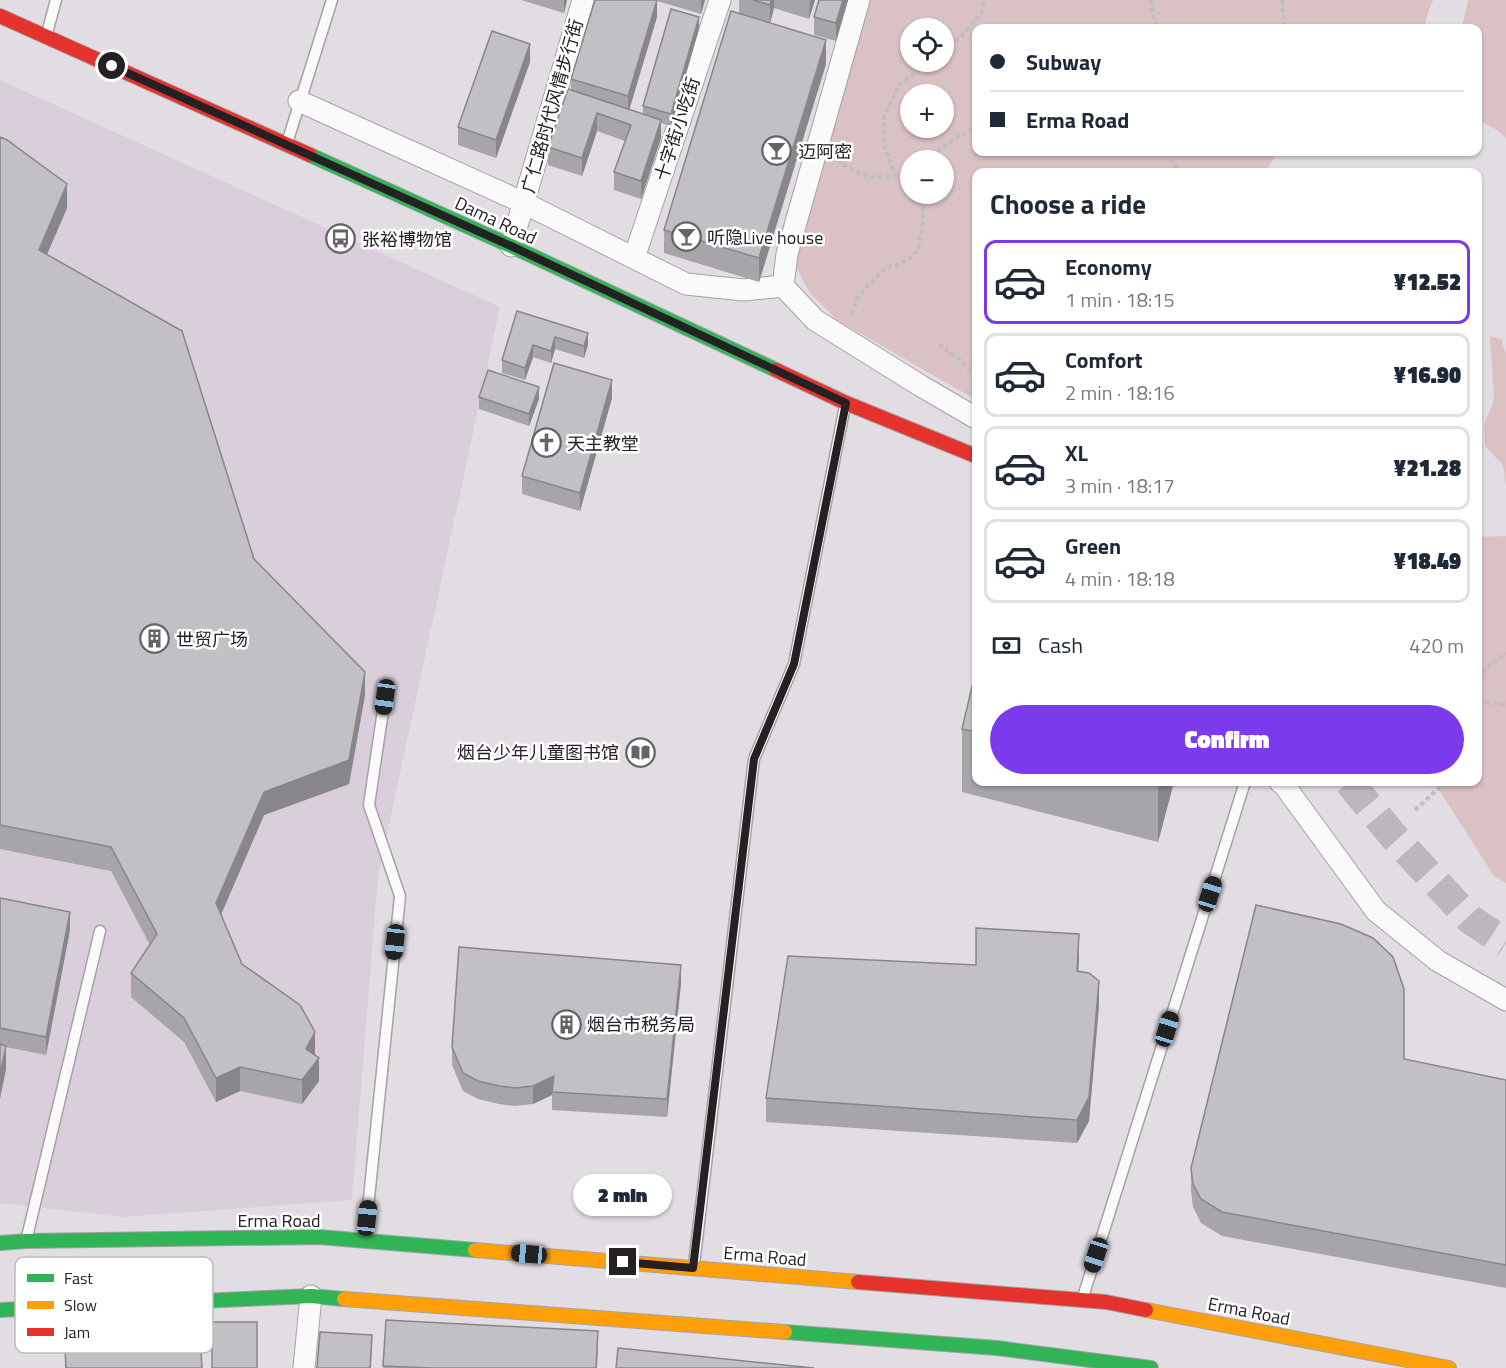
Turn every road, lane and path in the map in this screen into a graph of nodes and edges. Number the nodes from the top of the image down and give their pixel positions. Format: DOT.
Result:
graph roads {
  1 [pos="56,0"];
  2 [pos="332,0"];
  3 [pos="583,0"];
  4 [pos="720,0"];
  5 [pos="859,0"];
  6 [pos="984,0"];
  7 [pos="1151,0"];
  8 [pos="1282,0"];
  9 [pos="0,16"];
  10 [pos="972,24"];
  11 [pos="972,24"];
  12 [pos="1156,24"];
  13 [pos="1284,24"];
  14 [pos="46,37"];
  15 [pos="954,43"];
  16 [pos="916,72"];
  17 [pos="299,101"];
  18 [pos="972,130"];
  19 [pos="287,145"];
  20 [pos="939,150"];
  21 [pos="832,156"];
  22 [pos="898,175"];
  23 [pos="524,203"];
  24 [pos="920,204"];
  25 [pos="511,246"];
  26 [pos="634,258"];
  27 [pos="783,286"];
  28 [pos="851,317"];
  29 [pos="939,344"];
  30 [pos="972,372"];
  31 [pos="846,403"];
  32 [pos="972,416"];
  33 [pos="972,454"];
  34 [pos="1506,654"];
  35 [pos="1482,674"];
  36 [pos="385,697"];
  37 [pos="1482,702"];
  38 [pos="1506,705"];
  39 [pos="1244,786"];
  40 [pos="1285,786"];
  41 [pos="1440,786"];
  42 [pos="1415,810"];
  43 [pos="100,931"];
  44 [pos="1506,1000"];
  45 [pos="26,1240"];
  46 [pos="364,1240"];
  47 [pos="0,1243"];
  48 [pos="693,1268"];
  49 [pos="312,1296"];
  50 [pos="213,1300"];
  51 [pos="1082,1300"];
  52 [pos="15,1309"];
  53 [pos="0,1310"];
  54 [pos="1051,1362"];
  55 [pos="304,1368"];
  56 [pos="1151,1368"];
  57 [pos="1449,1368"];
  1 -- 14 [label="lane"];
  2 -- 17 [label="lane"];
  3 -- 23 [label="street, 广仁路时代风情步行街"];
  4 -- 26 [label="street, 十字街小吃街"];
  5 -- 27 [label="street"];
  6 -- 10 [label="path"];
  7 -- 12 [label="path"];
  8 -- 13 [label="path"];
  9 -- 14 [label="main road, Dama Road"];
  11 -- 15 [label="path"];
  14 -- 19 [label="main road, Dama Road"];
  16 -- 22 [label="path"];
  17 -- 19 [label="lane"];
  17 -- 23 [label="street"];
  18 -- 20 [label="path"];
  19 -- 25 [label="main road, Dama Road"];
  21 -- 22 [label="path"];
  23 -- 25 [label="street, 广仁路时代风情步行街"];
  23 -- 26 [label="street"];
  24 -- 28 [label="path"];
  25 -- 31 [label="main road, Dama Road"];
  26 -- 27 [label="street"];
  27 -- 32 [label="street"];
  29 -- 30 [label="path"];
  31 -- 33 [label="main road, Dama Road"];
  31 -- 48 [label="lane"];
  34 -- 35 [label="path"];
  36 -- 46 [label="lane"];
  37 -- 38 [label="path"];
  39 -- 51 [label="lane"];
  40 -- 44 [label="street"];
  41 -- 42 [label="path"];
  43 -- 45 [label="lane"];
  45 -- 46 [label="main road, Erma Road"];
  45 -- 47 [label="main road, Erma Road"];
  46 -- 48 [label="main road, Erma Road"];
  48 -- 51 [label="main road, Erma Road"];
  49 -- 50 [label="main road"];
  49 -- 54 [label="main road"];
  49 -- 55 [label="street"];
  51 -- 57 [label="main road, Erma Road"];
  52 -- 53 [label="main road"];
  54 -- 56 [label="main road"];
}
